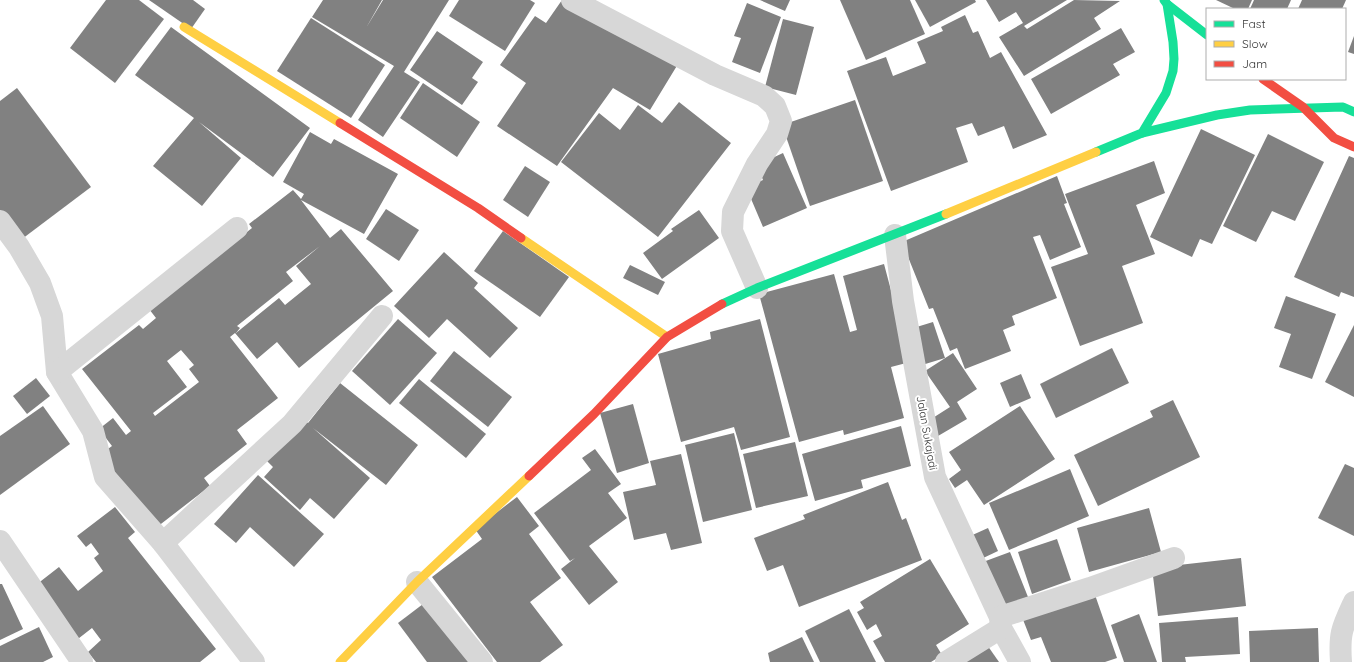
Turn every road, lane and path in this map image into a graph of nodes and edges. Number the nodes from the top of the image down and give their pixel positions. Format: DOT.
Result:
graph roads {
  1 [pos="572,0"];
  2 [pos="1165,2"];
  3 [pos="184,27"];
  4 [pos="1206,34"];
  5 [pos="1264,80"];
  6 [pos="1303,107"];
  7 [pos="1354,112"];
  8 [pos="1142,133"];
  9 [pos="1354,147"];
  10 [pos="0,221"];
  11 [pos="237,228"];
  12 [pos="895,235"];
  13 [pos="757,288"];
  14 [pos="382,316"];
  15 [pos="667,337"];
  16 [pos="57,372"];
  17 [pos="0,540"];
  18 [pos="163,543"];
  19 [pos="1174,558"];
  20 [pos="417,582"];
  21 [pos="1354,602"];
  22 [pos="1001,623"];
  23 [pos="82,662"];
  24 [pos="254,662"];
  25 [pos="340,662"];
  26 [pos="482,662"];
  27 [pos="946,662"];
  28 [pos="1020,662"];
  29 [pos="1341,662"];
  1 -- 13 [label="street"];
  2 -- 4 [label="street"];
  2 -- 8 [label="street"];
  3 -- 15 [label="street"];
  5 -- 6 [label="street"];
  6 -- 7 [label="street"];
  6 -- 8 [label="street"];
  6 -- 9 [label="street"];
  8 -- 12 [label="street"];
  10 -- 16 [label="street"];
  11 -- 16 [label="street"];
  12 -- 13 [label="street"];
  12 -- 22 [label="street, Jalan Sukajadi"];
  13 -- 15 [label="street"];
  14 -- 18 [label="street"];
  15 -- 20 [label="street"];
  16 -- 18 [label="street"];
  17 -- 23 [label="street"];
  18 -- 24 [label="street"];
  19 -- 22 [label="street"];
  20 -- 25 [label="street"];
  20 -- 26 [label="street"];
  21 -- 29 [label="street"];
  22 -- 27 [label="street"];
  22 -- 28 [label="street, Jalan Sukajadi"];
}
